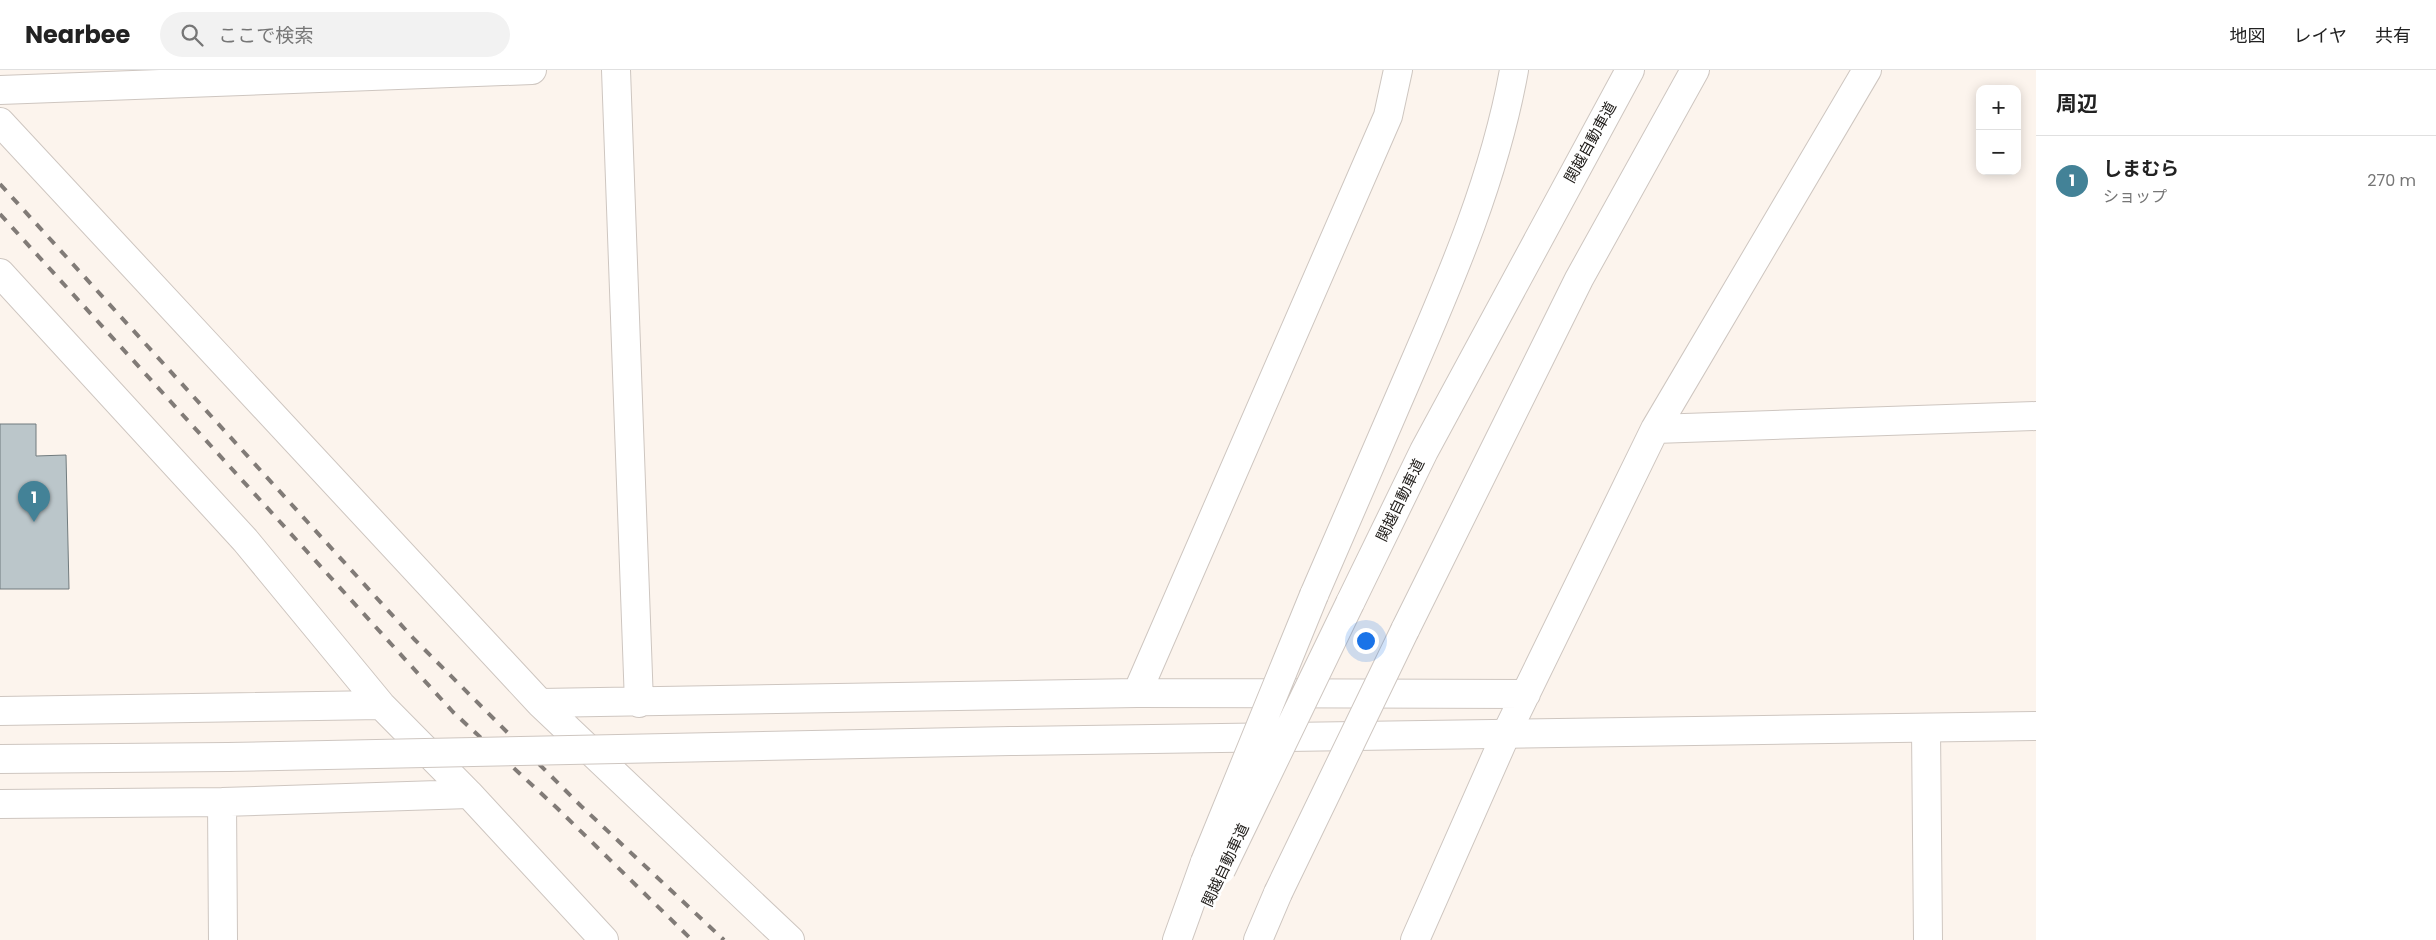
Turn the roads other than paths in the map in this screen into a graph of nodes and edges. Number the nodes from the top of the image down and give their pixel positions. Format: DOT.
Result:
graph roads {
  1 [pos="532,70"];
  2 [pos="616,70"];
  3 [pos="1398,70"];
  4 [pos="1514,70"];
  5 [pos="1630,70"];
  6 [pos="1695,70"];
  7 [pos="1708,70"];
  8 [pos="1867,70"];
  9 [pos="0,90"];
  10 [pos="0,122"];
  11 [pos="0,273"];
  12 [pos="1579,279"];
  13 [pos="2036,416"];
  14 [pos="1655,429"];
  15 [pos="1137,693"];
  16 [pos="1526,694"];
  17 [pos="540,703"];
  18 [pos="639,703"];
  19 [pos="381,704"];
  20 [pos="0,711"];
  21 [pos="2036,726"];
  22 [pos="1926,729"];
  23 [pos="1506,734"];
  24 [pos="0,759"];
  25 [pos="469,794"];
  26 [pos="222,802"];
  27 [pos="0,804"];
  28 [pos="1213,866"];
  29 [pos="223,940"];
  30 [pos="604,940"];
  31 [pos="790,940"];
  32 [pos="1177,940"];
  33 [pos="1191,940"];
  34 [pos="1258,940"];
  35 [pos="1415,940"];
  36 [pos="1928,940"];
  1 -- 9 [label="main road"];
  2 -- 18 [label="main road"];
  3 -- 15 [label="main road"];
  4 -- 28 [label="main road, bridge"];
  5 -- 28 [label="main road, 関越自動車道, bridge"];
  6 -- 12 [label="main road"];
  7 -- 12 [label="main road"];
  8 -- 14 [label="main road"];
  10 -- 17 [label="main road"];
  11 -- 19 [label="main road"];
  12 -- 34 [label="main road, bridge"];
  13 -- 14 [label="main road"];
  14 -- 16 [label="main road"];
  15 -- 16 [label="main road"];
  15 -- 18 [label="main road"];
  16 -- 23 [label="main road"];
  17 -- 18 [label="main road"];
  17 -- 31 [label="main road"];
  19 -- 20 [label="main road"];
  19 -- 25 [label="main road"];
  21 -- 22 [label="main road"];
  22 -- 23 [label="main road"];
  22 -- 36 [label="main road"];
  23 -- 24 [label="main road, bridge"];
  23 -- 35 [label="main road"];
  25 -- 26 [label="main road"];
  25 -- 30 [label="main road"];
  26 -- 27 [label="main road"];
  26 -- 29 [label="main road"];
  28 -- 32 [label="main road"];
  28 -- 33 [label="main road, 関越自動車道"];
}
